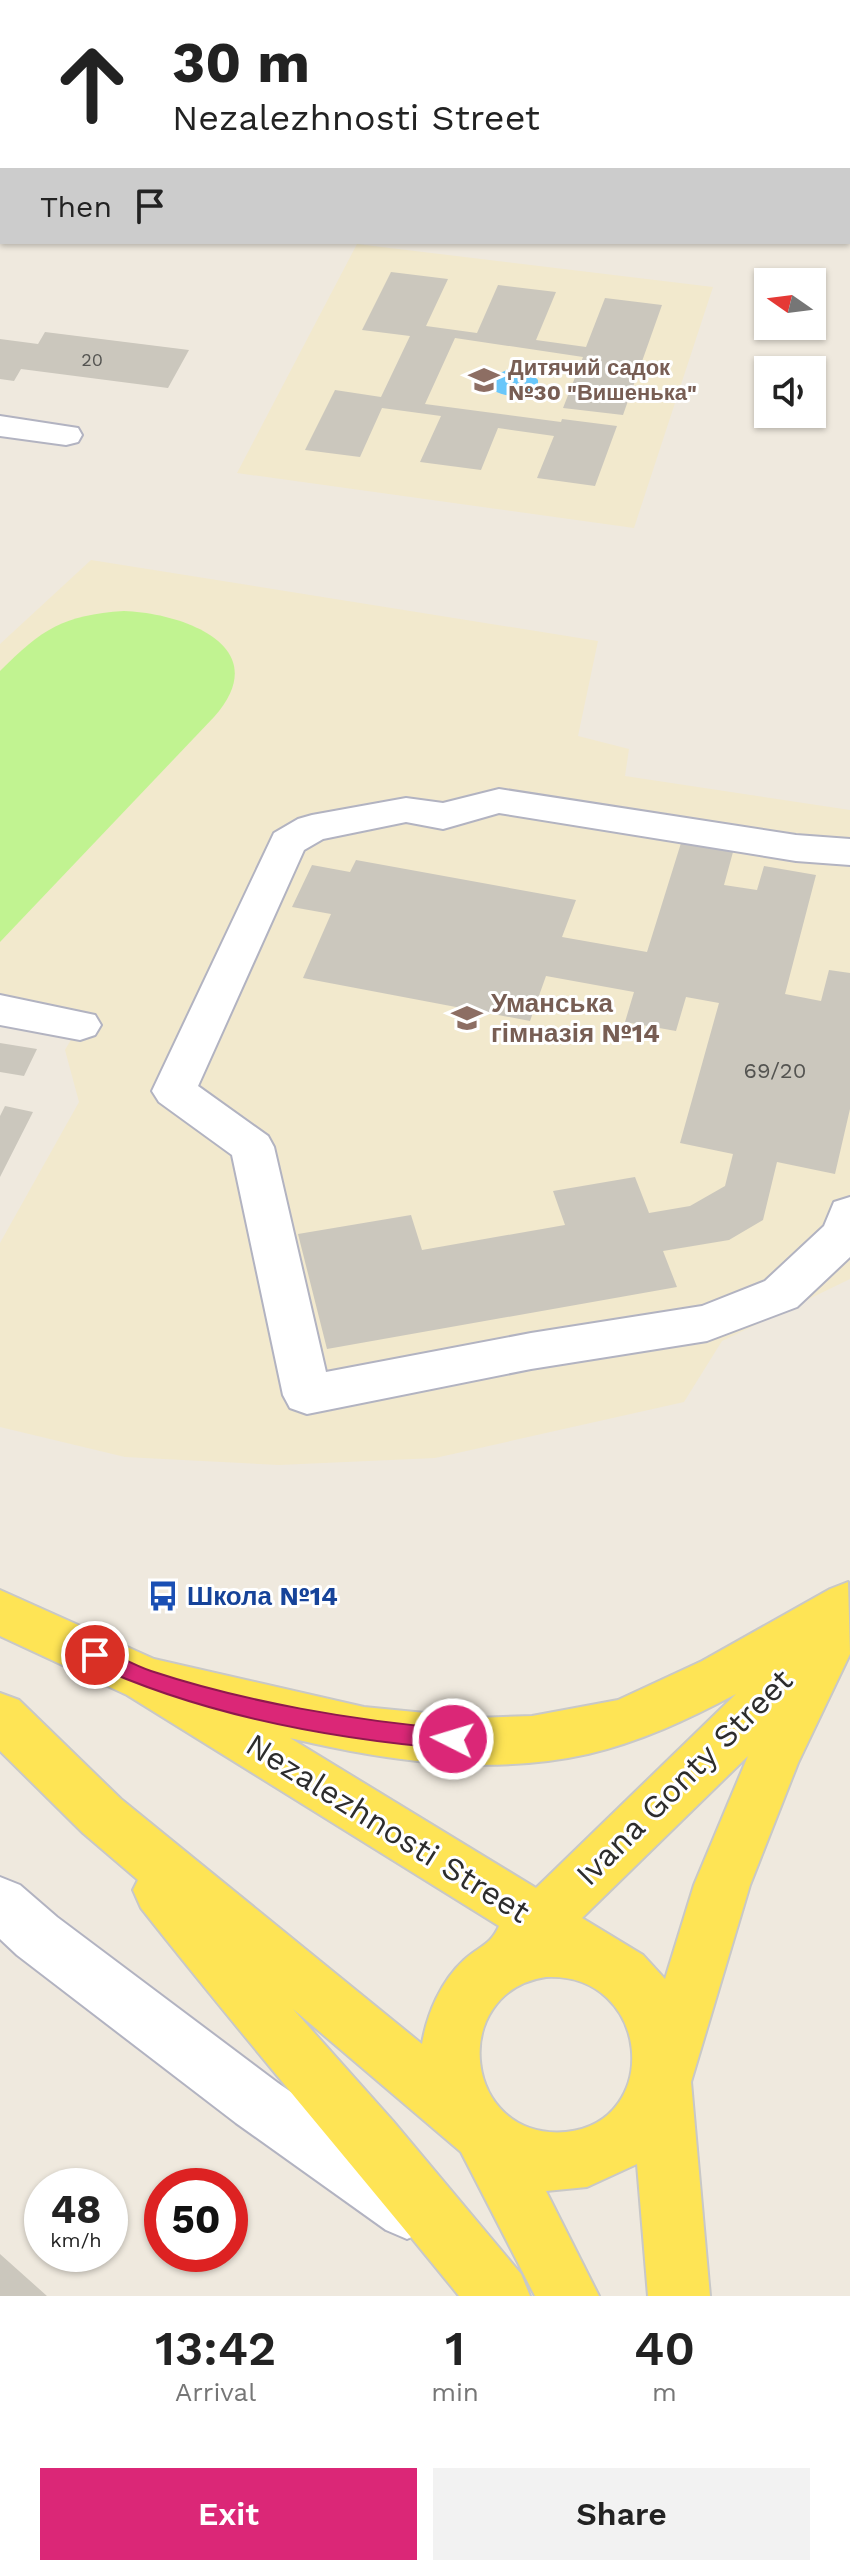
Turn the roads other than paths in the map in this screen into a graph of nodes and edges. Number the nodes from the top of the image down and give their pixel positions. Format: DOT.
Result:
graph roads {
  1 [pos="0,426"];
  2 [pos="66,435"];
  3 [pos="850,852"];
  4 [pos="0,1010"];
  5 [pos="80,1025"];
  6 [pos="850,1214"];
  7 [pos="849,1603"];
  8 [pos="0,1612"];
  9 [pos="145,1679"];
  10 [pos="0,1716"];
  11 [pos="102,1816"];
  12 [pos="0,1903"];
  13 [pos="540,1921"];
  14 [pos="602,1963"];
  15 [pos="481,1979"];
  16 [pos="662,2082"];
  17 [pos="481,2129"];
  18 [pos="451,2239"];
  19 [pos="499,2296"];
  20 [pos="568,2296"];
  21 [pos="679,2296"];
  1 -- 2 [label="lane"];
  3 -- 6 [label="lane"];
  4 -- 5 [label="lane"];
  7 -- 9 [label="main road, Ivana Gonty Street"];
  7 -- 13 [label="main road, Ivana Gonty Street"];
  7 -- 16 [label="main road, Ivana Gonty Street"];
  8 -- 9 [label="main road, Nezalezhnosti Street"];
  9 -- 13 [label="main road, Nezalezhnosti Street"];
  10 -- 11 [label="main road"];
  11 -- 17 [label="main road"];
  11 -- 18 [label="main road"];
  12 -- 18 [label="lane"];
  13 -- 14 [label="main road, Nezalezhnosti Street"];
  13 -- 15 [label="main road, Ivana Gonty Street"];
  14 -- 15 [label="main road"];
  14 -- 16 [label="main road"];
  15 -- 17 [label="main road"];
  16 -- 17 [label="main road"];
  16 -- 21 [label="main road"];
  17 -- 20 [label="main road"];
  18 -- 19 [label="main road"];
}
